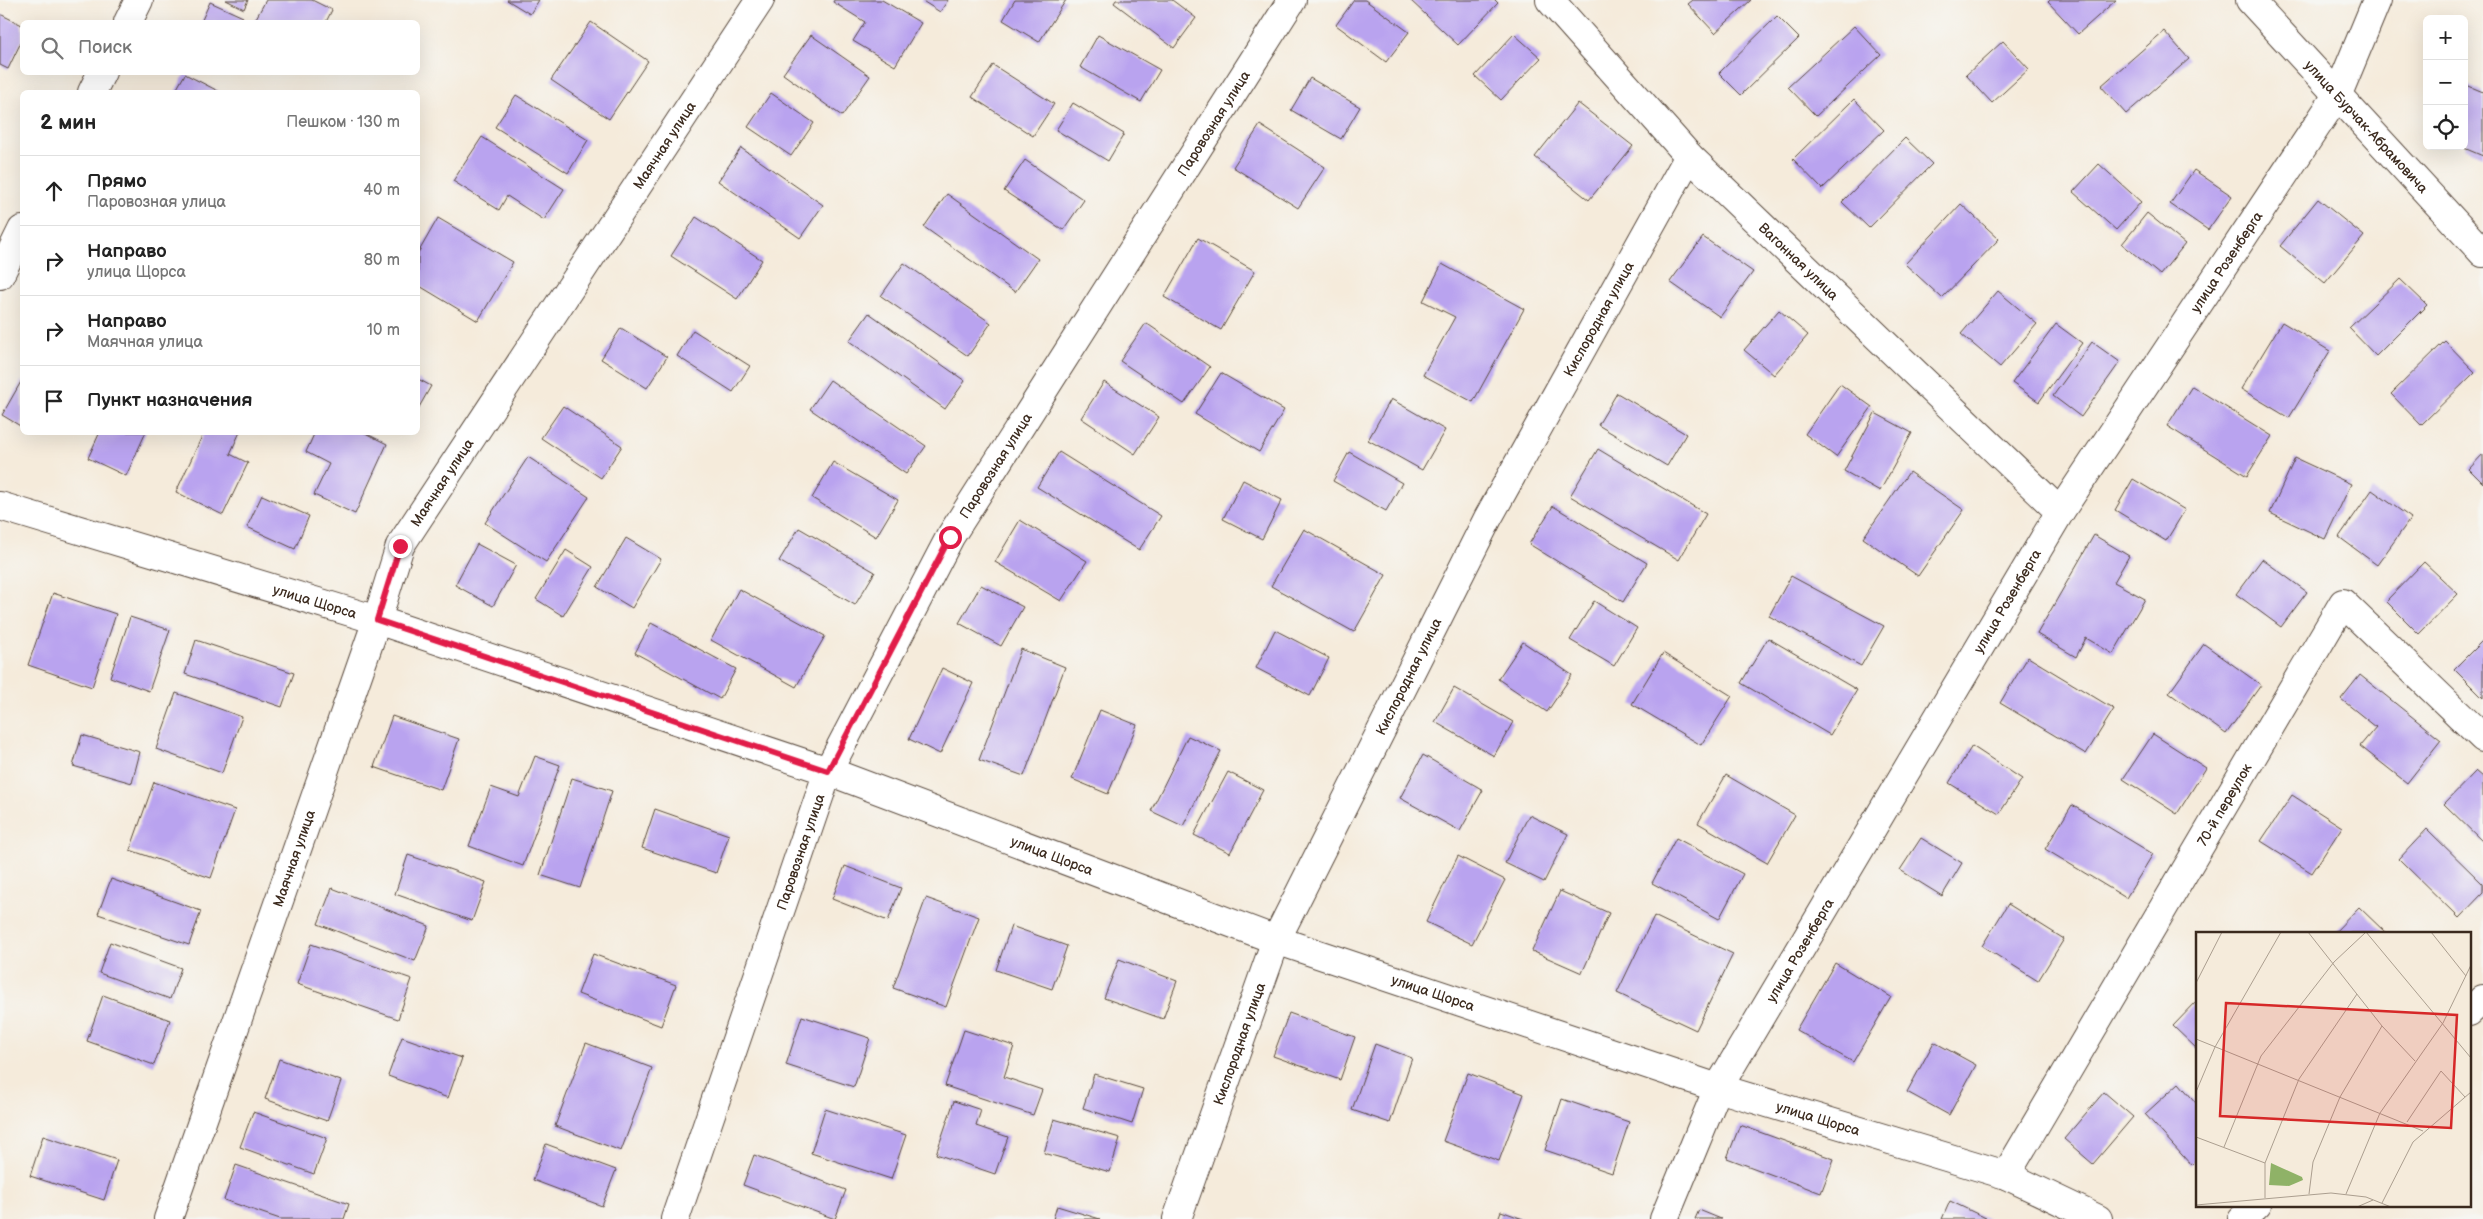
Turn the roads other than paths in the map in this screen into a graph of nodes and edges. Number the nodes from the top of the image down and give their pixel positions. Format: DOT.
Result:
graph roads {
  1 [pos="139,0"];
  2 [pos="760,0"];
  3 [pos="1292,0"];
  4 [pos="1550,0"];
  5 [pos="2250,0"];
  6 [pos="2377,0"];
  7 [pos="129,20"];
  8 [pos="100,75"];
  9 [pos="93,90"];
  10 [pos="2338,94"];
  11 [pos="1689,156"];
  12 [pos="20,234"];
  13 [pos="2483,253"];
  14 [pos="0,275"];
  15 [pos="0,506"];
  16 [pos="2060,512"];
  17 [pos="377,620"];
  18 [pos="2483,738"];
  19 [pos="828,771"];
  20 [pos="1276,940"];
  21 [pos="2483,1000"];
  22 [pos="2470,1011"];
  23 [pos="1718,1088"];
  24 [pos="2006,1175"];
  25 [pos="2256,1206"];
  26 [pos="168,1219"];
  27 [pos="675,1219"];
  28 [pos="1177,1219"];
  29 [pos="1664,1219"];
  30 [pos="2098,1219"];
  31 [pos="2242,1219"];
  1 -- 7 [label="street"];
  2 -- 17 [label="street, Маячная улица"];
  3 -- 19 [label="street, Паровозная улица"];
  4 -- 11 [label="street, Вагонная улица"];
  5 -- 10 [label="street, улица Бурчак-Абрамовича"];
  6 -- 10 [label="street, улица Розенберга"];
  8 -- 9 [label="street"];
  10 -- 13 [label="street, улица Бурчак-Абрамовича"];
  10 -- 16 [label="street, улица Розенберга"];
  11 -- 16 [label="street, Вагонная улица"];
  11 -- 20 [label="street, Кислородная улица"];
  12 -- 14 [label="street"];
  15 -- 17 [label="street, улица Щорса"];
  16 -- 23 [label="street, улица Розенберга"];
  17 -- 19 [label="street, улица Щорса"];
  17 -- 26 [label="street, Маячная улица"];
  18 -- 24 [label="street, 70-й переулок"];
  19 -- 20 [label="street, улица Щорса"];
  19 -- 27 [label="street, Паровозная улица"];
  20 -- 23 [label="street, улица Щорса"];
  20 -- 28 [label="street, Кислородная улица"];
  21 -- 22 [label="street"];
  23 -- 24 [label="street, улица Щорса"];
  23 -- 29 [label="street, улица Розенберга"];
  24 -- 30 [label="street, улица Щорса"];
  25 -- 31 [label="street"];
}
